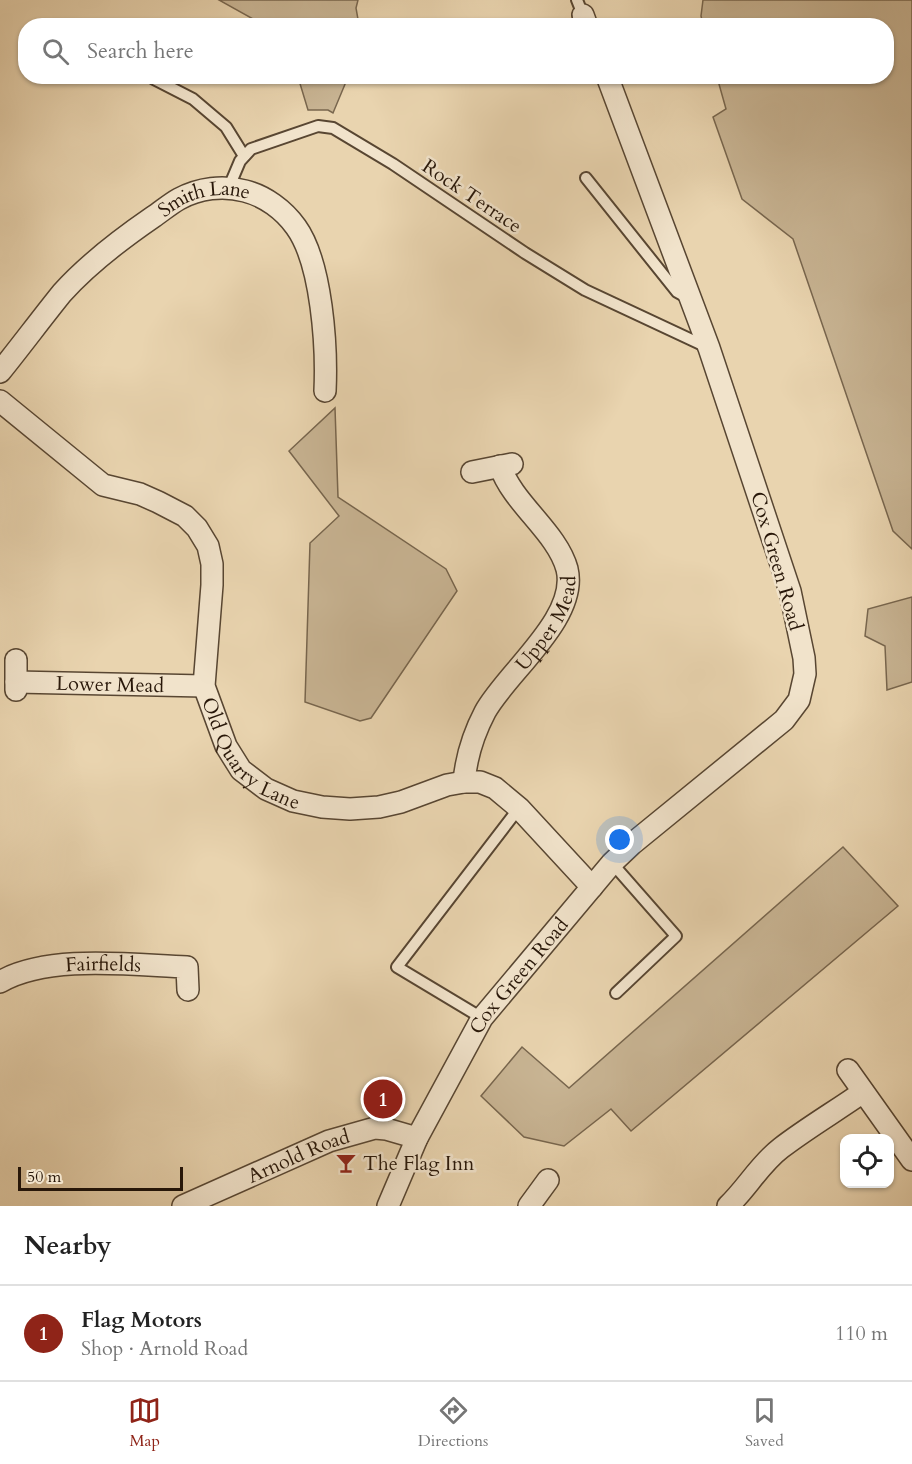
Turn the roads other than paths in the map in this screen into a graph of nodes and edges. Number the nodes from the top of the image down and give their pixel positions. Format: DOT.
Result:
graph roads {
  1 [pos="164,84"];
  2 [pos="609,84"];
  3 [pos="244,156"];
  4 [pos="586,178"];
  5 [pos="230,187"];
  6 [pos="691,301"];
  7 [pos="709,348"];
  8 [pos="0,372"];
  9 [pos="321,391"];
  10 [pos="0,401"];
  11 [pos="472,472"];
  12 [pos="16,660"];
  13 [pos="204,686"];
  14 [pos="464,782"];
  15 [pos="519,808"];
  16 [pos="612,864"];
  17 [pos="592,887"];
  18 [pos="0,982"];
  19 [pos="188,990"];
  20 [pos="616,993"];
  21 [pos="482,1018"];
  22 [pos="848,1070"];
  23 [pos="863,1092"];
  24 [pos="417,1137"];
  25 [pos="912,1160"];
  26 [pos="548,1180"];
  27 [pos="534,1204"];
  28 [pos="183,1206"];
  29 [pos="388,1206"];
  30 [pos="728,1206"];
  1 -- 3 [label="lane"];
  2 -- 6 [label="street, Cox Green Road"];
  3 -- 5 [label="lane"];
  3 -- 7 [label="lane, Rock Terrace"];
  4 -- 6 [label="lane"];
  5 -- 8 [label="street, Smith Lane"];
  5 -- 9 [label="street, Smith Lane"];
  6 -- 7 [label="street, Cox Green Road"];
  7 -- 16 [label="street, Cox Green Road"];
  10 -- 13 [label="street, Old Quarry Lane"];
  11 -- 14 [label="street, Upper Mead"];
  12 -- 13 [label="street, Lower Mead"];
  13 -- 14 [label="street, Old Quarry Lane"];
  14 -- 15 [label="street, Old Quarry Lane"];
  15 -- 17 [label="street, Old Quarry Lane"];
  15 -- 21 [label="lane"];
  16 -- 17 [label="street, Cox Green Road"];
  16 -- 20 [label="lane"];
  17 -- 21 [label="street, Cox Green Road"];
  18 -- 19 [label="street, Fairfields"];
  21 -- 24 [label="street, Cox Green Road"];
  22 -- 23 [label="street"];
  23 -- 25 [label="street"];
  23 -- 30 [label="street"];
  24 -- 28 [label="street, Arnold Road"];
  24 -- 29 [label="street, Cox Green Road"];
  26 -- 27 [label="street"];
}
